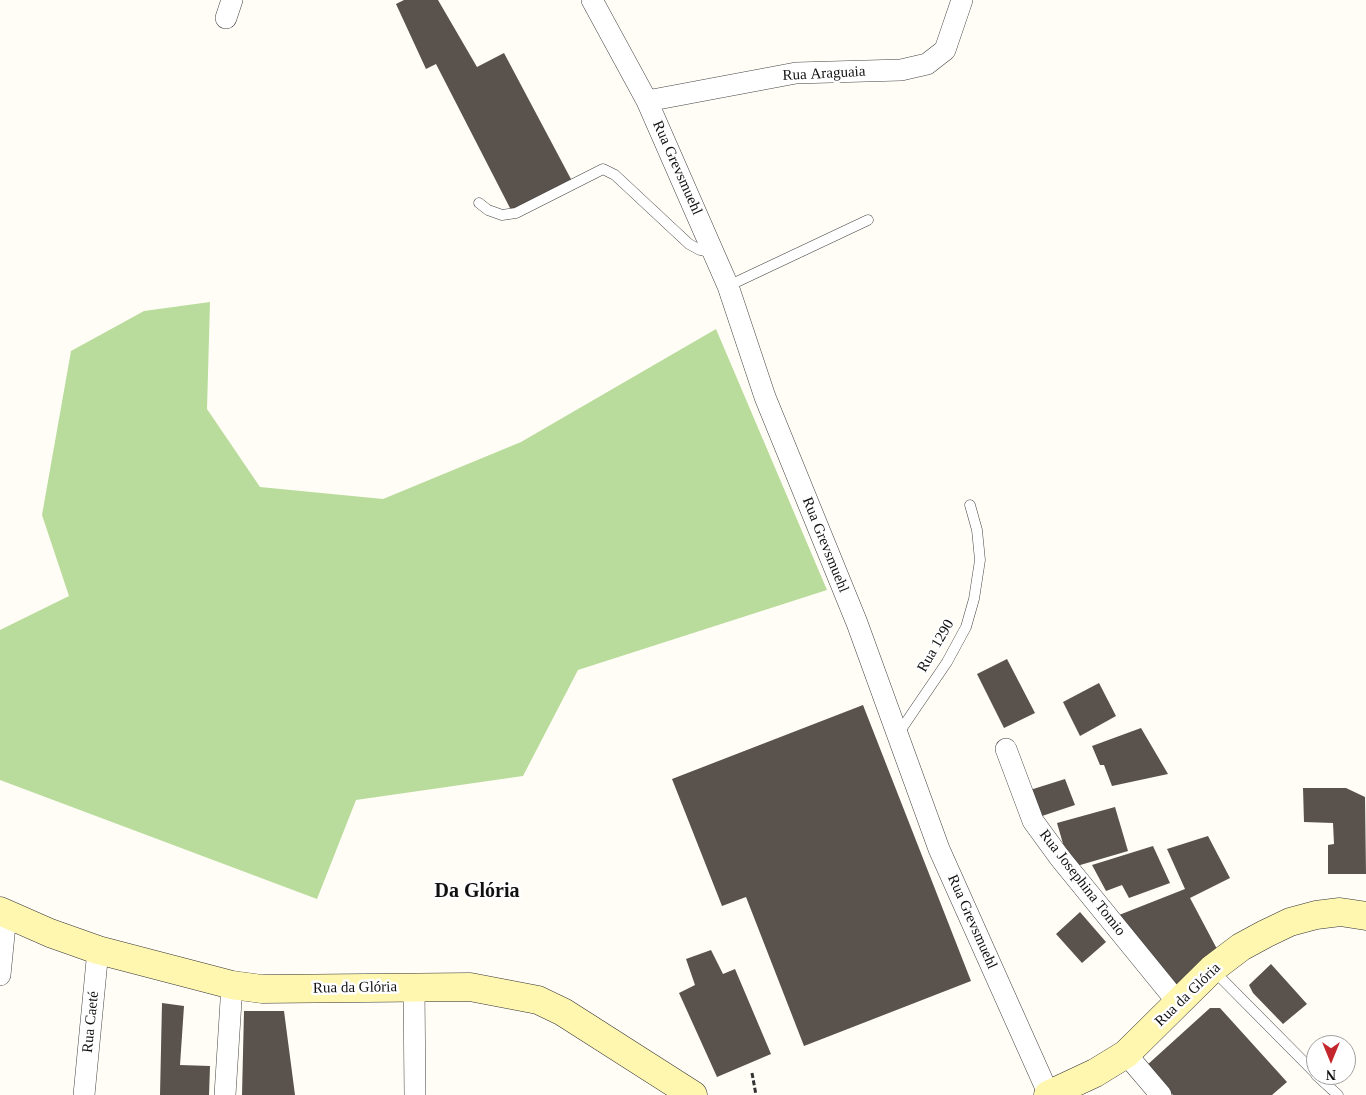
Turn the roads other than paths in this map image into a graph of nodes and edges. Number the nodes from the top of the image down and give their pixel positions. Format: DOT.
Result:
graph roads {
  1 [pos="592,0"];
  2 [pos="962,0"];
  3 [pos="648,101"];
  4 [pos="479,203"];
  5 [pos="868,220"];
  6 [pos="714,253"];
  7 [pos="728,286"];
  8 [pos="970,505"];
  9 [pos="898,734"];
  10 [pos="1006,749"];
  11 [pos="3,913"];
  12 [pos="1366,916"];
  13 [pos="98,950"];
  14 [pos="1212,969"];
  15 [pos="0,975"];
  16 [pos="232,985"];
  17 [pos="414,987"];
  18 [pos="1179,1004"];
  19 [pos="1126,1054"];
  20 [pos="1306,1065"];
  21 [pos="1327,1085"];
  22 [pos="84,1095"];
  23 [pos="225,1095"];
  24 [pos="415,1095"];
  25 [pos="693,1095"];
  26 [pos="1049,1095"];
  27 [pos="1161,1095"];
  28 [pos="1338,1095"];
  1 -- 3 [label="street, Rua Grevsmuehl"];
  2 -- 3 [label="street, Rua Araguaia"];
  3 -- 6 [label="street, Rua Grevsmuehl"];
  4 -- 6 [label="lane"];
  5 -- 7 [label="lane"];
  6 -- 7 [label="street, Rua Grevsmuehl"];
  7 -- 9 [label="street, Rua Grevsmuehl"];
  8 -- 9 [label="lane, Rua 1290"];
  9 -- 26 [label="street, Rua Grevsmuehl"];
  10 -- 18 [label="street, Rua Josephina Tomio"];
  11 -- 13 [label="street, Rua da Glória"];
  11 -- 15 [label="street"];
  12 -- 14 [label="street, Rua da Glória"];
  13 -- 16 [label="street, Rua da Glória"];
  13 -- 22 [label="street, Rua Caeté"];
  14 -- 18 [label="street, Rua da Glória"];
  14 -- 20 [label="lane"];
  16 -- 17 [label="street, Rua da Glória"];
  16 -- 23 [label="street"];
  17 -- 24 [label="street"];
  17 -- 25 [label="street, Rua da Glória"];
  18 -- 19 [label="street, Rua da Glória"];
  19 -- 26 [label="street, Rua da Glória"];
  19 -- 27 [label="street"];
  21 -- 28 [label="lane"];
}
